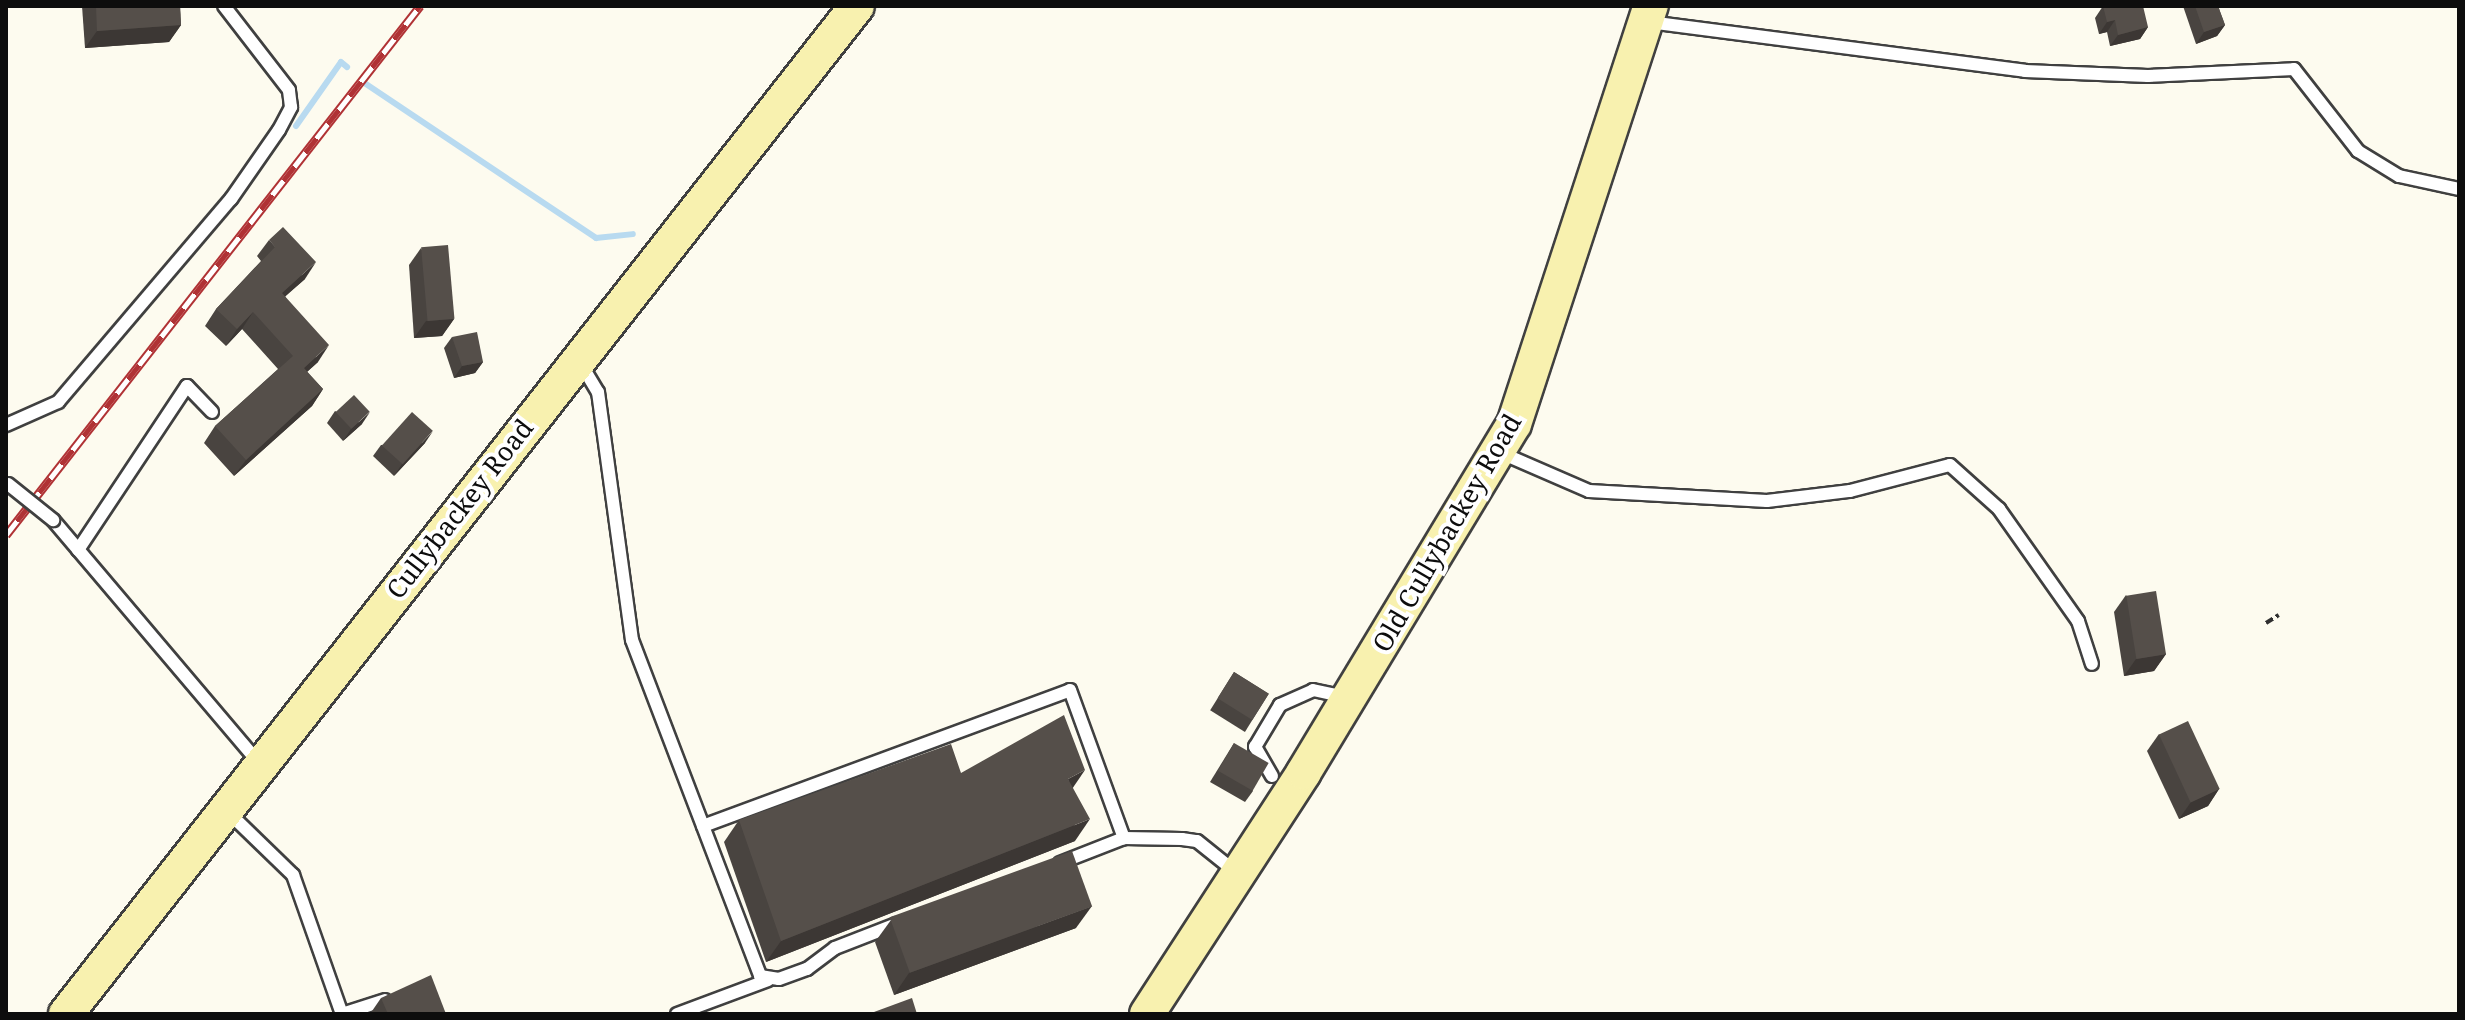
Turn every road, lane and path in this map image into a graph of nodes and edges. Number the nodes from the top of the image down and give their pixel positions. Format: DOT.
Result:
graph roads {
  1 [pos="224,6"];
  2 [pos="857,6"];
  3 [pos="1648,14"];
  4 [pos="2459,189"];
  5 [pos="577,358"];
  6 [pos="212,412"];
  7 [pos="6,425"];
  8 [pos="1499,452"];
  9 [pos="7,483"];
  10 [pos="78,550"];
  11 [pos="2279,615"];
  12 [pos="2266,623"];
  13 [pos="2092,664"];
  14 [pos="1350,698"];
  15 [pos="262,766"];
  16 [pos="1272,776"];
  17 [pos="227,811"];
  18 [pos="703,826"];
  19 [pos="1124,838"];
  20 [pos="1037,871"];
  21 [pos="1238,874"];
  22 [pos="907,920"];
  23 [pos="768,980"];
  24 [pos="385,1000"];
  25 [pos="66,1014"];
  26 [pos="342,1014"];
  27 [pos="677,1014"];
  28 [pos="1147,1014"];
  1 -- 7 [label="lane"];
  2 -- 5 [label="main road, Cullybackey Road"];
  3 -- 4 [label="lane"];
  3 -- 8 [label="main road, Old Cullybackey Road"];
  5 -- 15 [label="main road, Cullybackey Road"];
  5 -- 18 [label="lane"];
  6 -- 10 [label="lane"];
  8 -- 13 [label="lane"];
  8 -- 14 [label="main road, Old Cullybackey Road"];
  9 -- 10 [label="lane, bridge"];
  10 -- 15 [label="lane"];
  11 -- 12 [label="path"];
  14 -- 16 [label="lane"];
  14 -- 21 [label="main road, Old Cullybackey Road"];
  15 -- 17 [label="main road, Cullybackey Road"];
  17 -- 25 [label="main road, Cullybackey Road"];
  17 -- 26 [label="lane"];
  18 -- 19 [label="lane"];
  18 -- 23 [label="lane"];
  19 -- 20 [label="lane"];
  19 -- 21 [label="lane"];
  21 -- 28 [label="main road, Old Cullybackey Road"];
  22 -- 23 [label="lane"];
  23 -- 27 [label="lane"];
  24 -- 26 [label="lane"];
}
